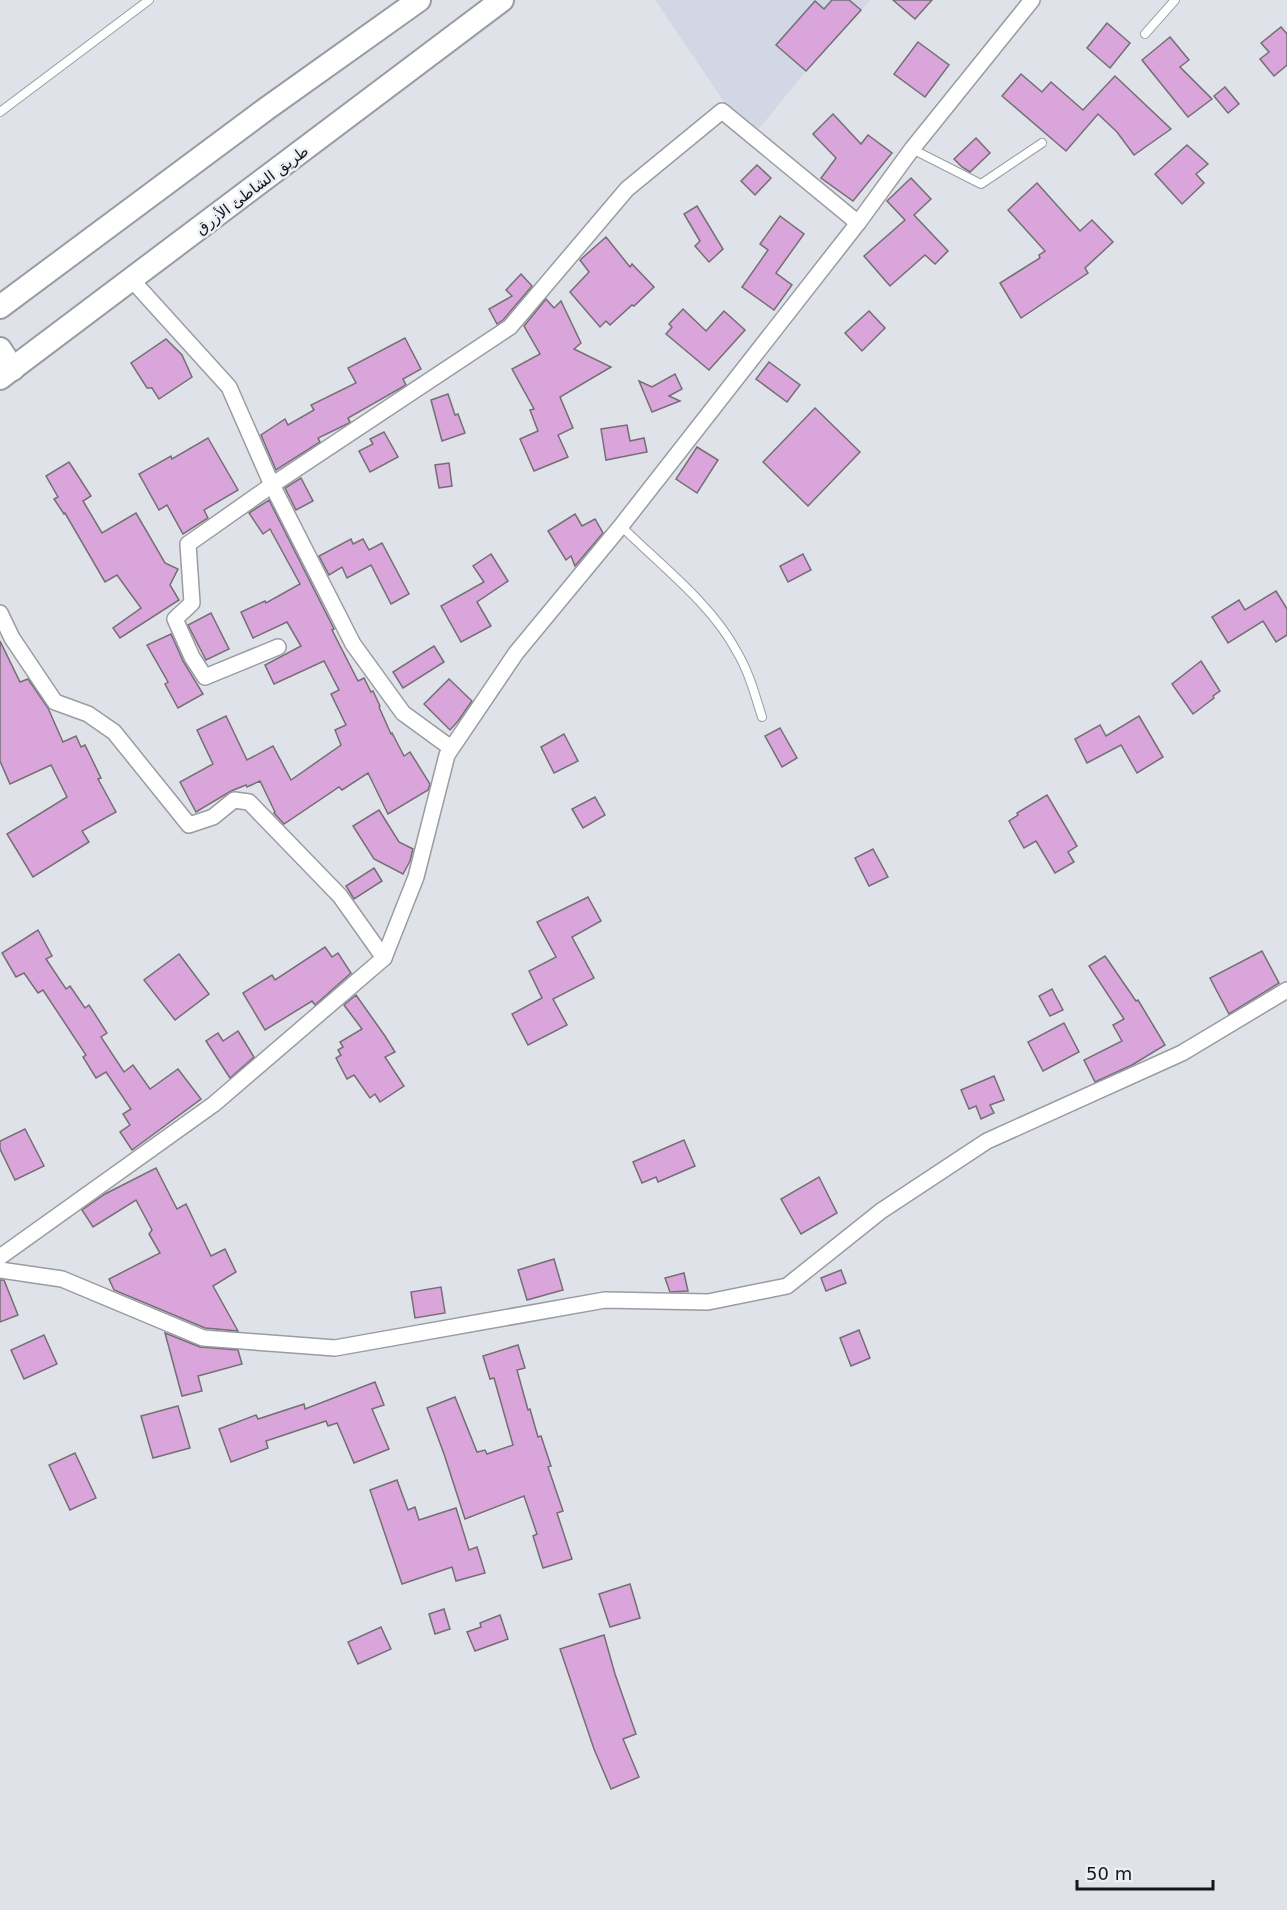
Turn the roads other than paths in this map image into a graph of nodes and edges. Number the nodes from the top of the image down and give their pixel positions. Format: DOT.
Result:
graph roads {
  1 [pos="149,0"];
  2 [pos="418,0"];
  3 [pos="502,0"];
  4 [pos="1032,0"];
  5 [pos="1175,0"];
  6 [pos="1145,34"];
  7 [pos="0,112"];
  8 [pos="1042,143"];
  9 [pos="912,149"];
  10 [pos="858,223"];
  11 [pos="132,280"];
  12 [pos="0,307"];
  13 [pos="0,349"];
  14 [pos="6,374"];
  15 [pos="272,485"];
  16 [pos="621,526"];
  17 [pos="0,613"];
  18 [pos="278,647"];
  19 [pos="762,717"];
  20 [pos="451,748"];
  21 [pos="384,958"];
  22 [pos="1287,990"];
  23 [pos="0,1257"];
  24 [pos="0,1270"];
  1 -- 7 [label="lane"];
  2 -- 12 [label="main road"];
  3 -- 11 [label="main road, طريق الشاطئ الأزرق"];
  4 -- 9 [label="street"];
  5 -- 6 [label="lane"];
  8 -- 9 [label="lane"];
  9 -- 10 [label="street"];
  10 -- 15 [label="street"];
  10 -- 16 [label="street"];
  11 -- 14 [label="main road, طريق الشاطئ الأزرق"];
  11 -- 15 [label="street"];
  13 -- 14 [label="main road"];
  15 -- 18 [label="street"];
  15 -- 20 [label="street"];
  16 -- 19 [label="lane"];
  16 -- 20 [label="street"];
  17 -- 21 [label="street"];
  20 -- 21 [label="street"];
  21 -- 23 [label="street"];
  22 -- 24 [label="street"];
}
